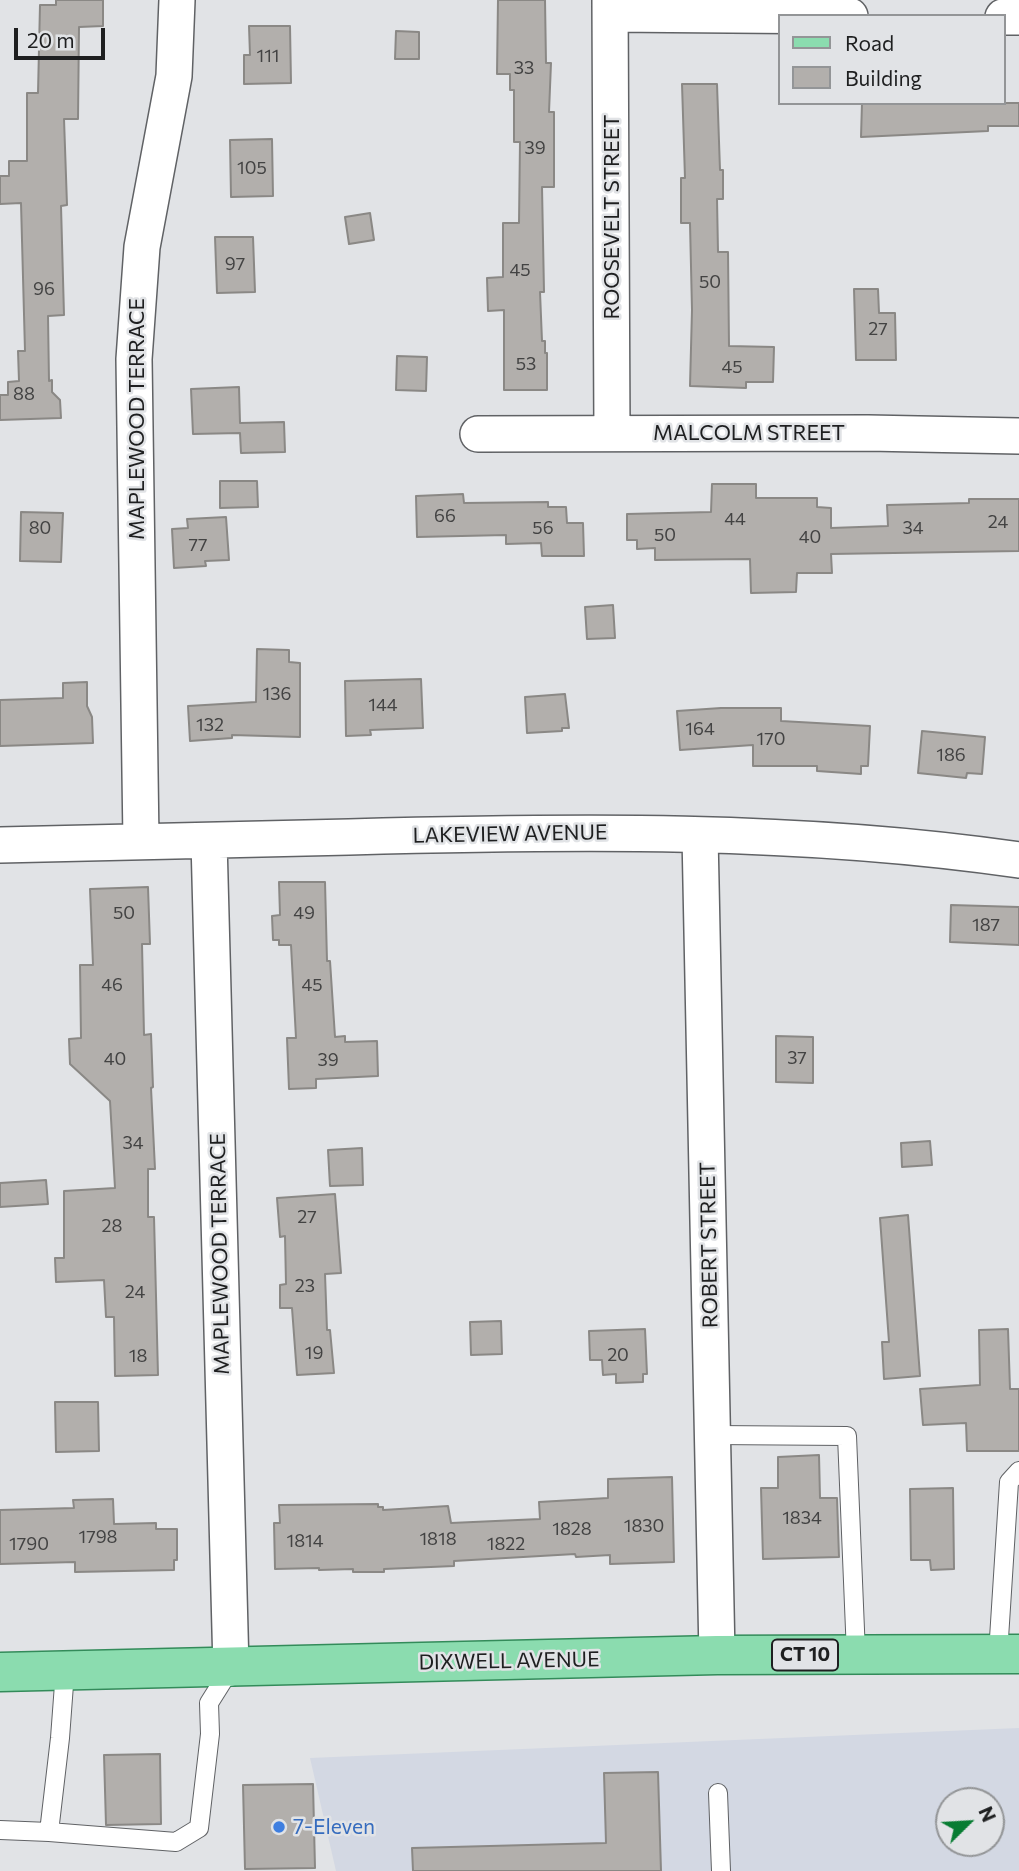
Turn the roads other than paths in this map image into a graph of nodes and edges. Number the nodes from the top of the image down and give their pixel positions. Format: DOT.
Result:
graph roads {
  1 [pos="177,0"];
  2 [pos="611,7"];
  3 [pos="797,14"];
  4 [pos="612,433"];
  5 [pos="478,434"];
  6 [pos="1019,436"];
  7 [pos="701,835"];
  8 [pos="141,841"];
  9 [pos="209,841"];
  10 [pos="0,845"];
  11 [pos="1019,860"];
  12 [pos="713,1436"];
  13 [pos="1019,1472"];
  14 [pos="856,1654"];
  15 [pos="1008,1654"];
  16 [pos="717,1655"];
  17 [pos="231,1668"];
  18 [pos="65,1671"];
  19 [pos="0,1672"];
  20 [pos="718,1793"];
  21 [pos="0,1830"];
  22 [pos="49,1832"];
  23 [pos="721,1871"];
  1 -- 8 [label="street, MAPLEWOOD TERRACE"];
  2 -- 3 [label="street"];
  2 -- 4 [label="street, ROOSEVELT STREET"];
  4 -- 5 [label="street, MALCOLM STREET"];
  4 -- 6 [label="street, MALCOLM STREET"];
  7 -- 9 [label="street, LAKEVIEW AVENUE"];
  7 -- 11 [label="street, LAKEVIEW AVENUE"];
  7 -- 12 [label="street, ROBERT STREET"];
  8 -- 9 [label="street, LAKEVIEW AVENUE"];
  8 -- 10 [label="street, LAKEVIEW AVENUE"];
  9 -- 17 [label="street, MAPLEWOOD TERRACE"];
  12 -- 14 [label="lane"];
  12 -- 16 [label="street, ROBERT STREET"];
  13 -- 15 [label="lane"];
  14 -- 15 [label="main road, DIXWELL AVENUE / CT 10"];
  14 -- 16 [label="main road, DIXWELL AVENUE / CT 10"];
  16 -- 17 [label="main road, DIXWELL AVENUE / CT 10"];
  17 -- 18 [label="main road, DIXWELL AVENUE / CT 10"];
  17 -- 22 [label="lane"];
  18 -- 19 [label="main road, DIXWELL AVENUE / CT 10"];
  18 -- 22 [label="lane"];
  20 -- 23 [label="lane"];
  21 -- 22 [label="lane"];
}
